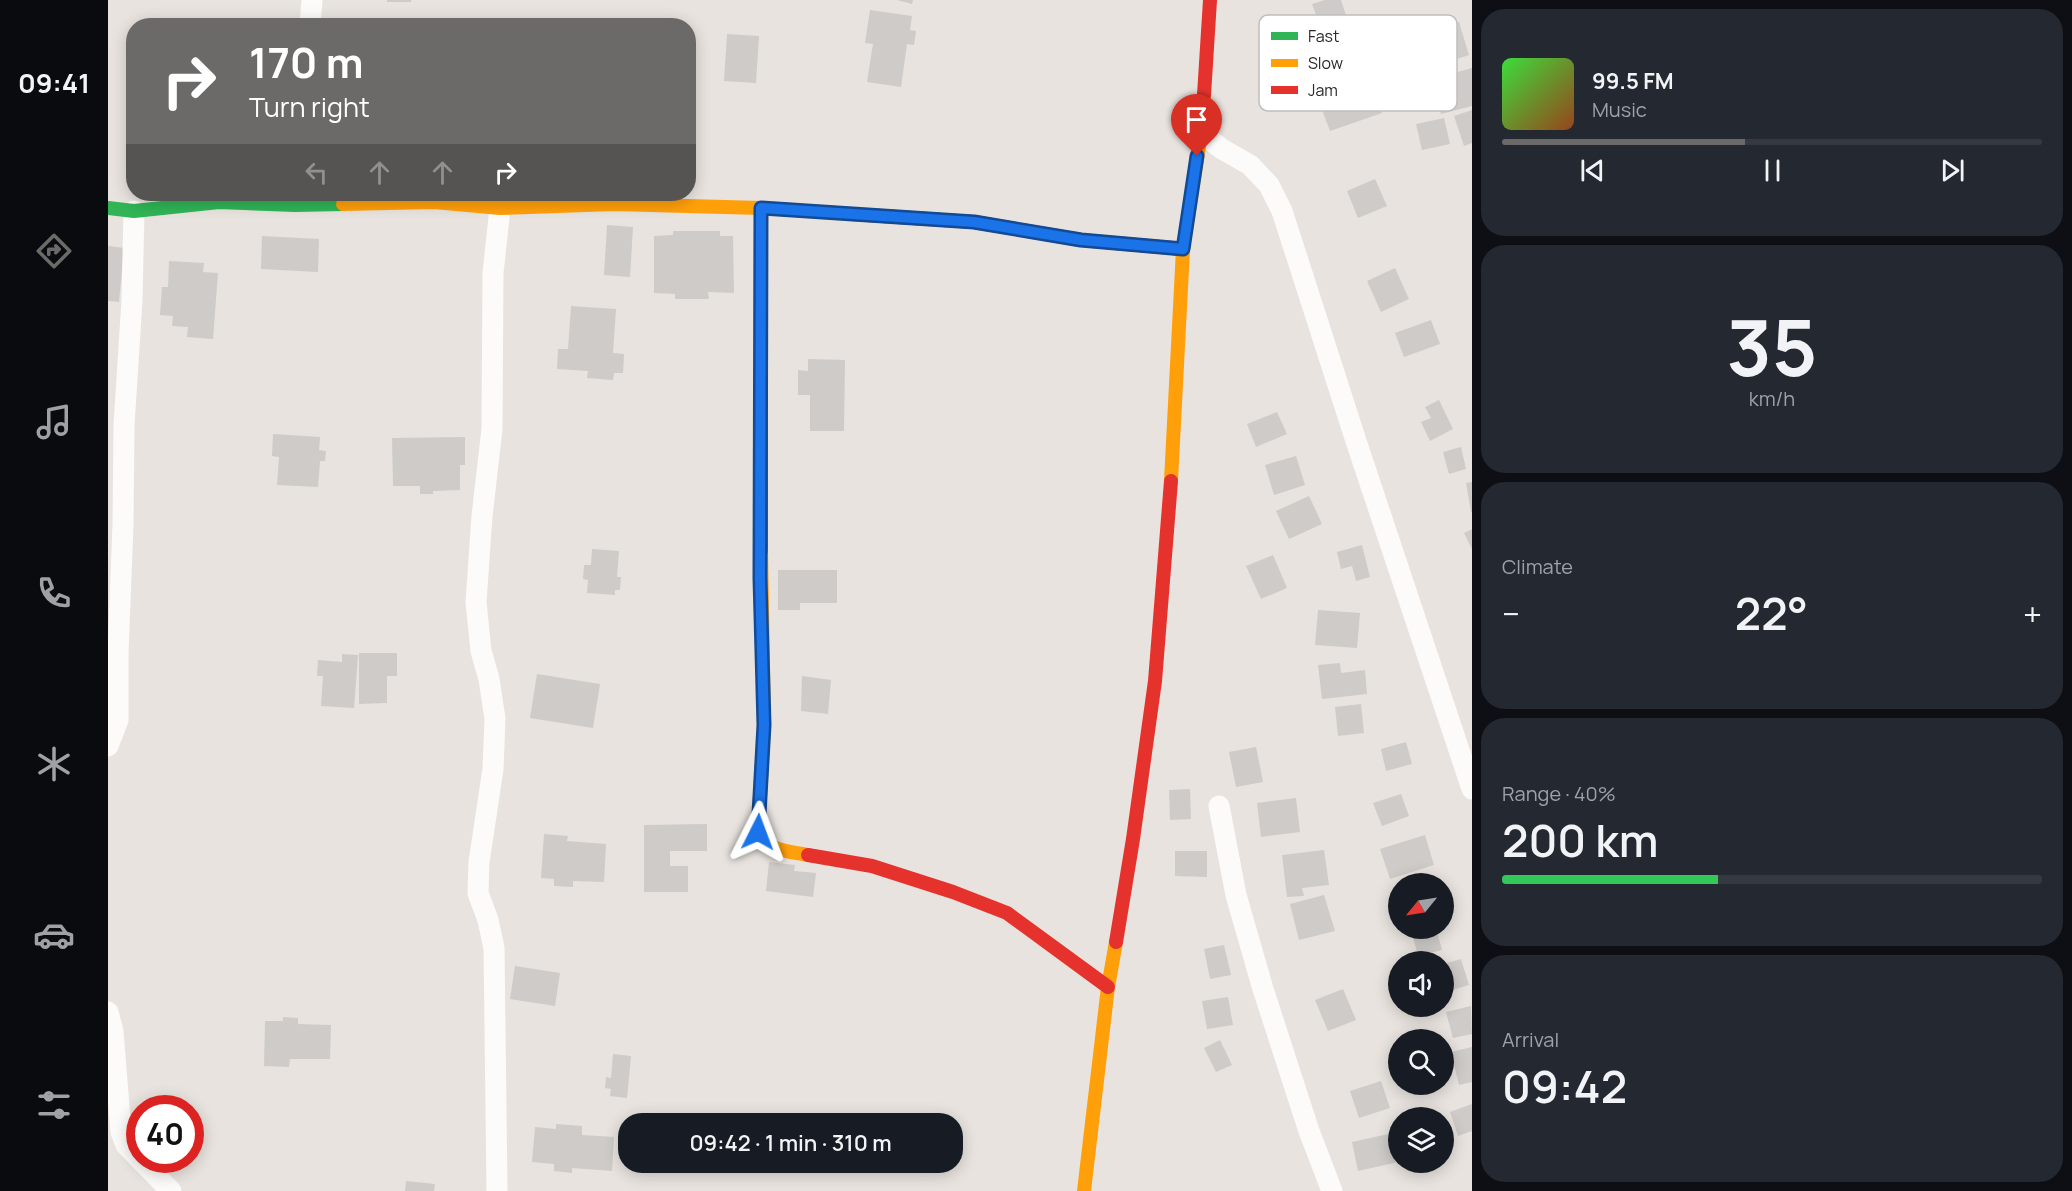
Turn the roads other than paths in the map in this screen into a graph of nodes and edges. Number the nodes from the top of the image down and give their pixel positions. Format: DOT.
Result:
graph roads {
  1 [pos="312,0"];
  2 [pos="1209,0"];
  3 [pos="311,18"];
  4 [pos="1201,133"];
  5 [pos="245,201"];
  6 [pos="388,201"];
  7 [pos="108,208"];
  8 [pos="500,208"];
  9 [pos="761,208"];
  10 [pos="134,210"];
  11 [pos="1183,249"];
  12 [pos="108,746"];
  13 [pos="1472,789"];
  14 [pos="1219,806"];
  15 [pos="1108,987"];
  16 [pos="108,1012"];
  17 [pos="171,1191"];
  18 [pos="497,1191"];
  19 [pos="1084,1191"];
  20 [pos="1332,1191"];
  1 -- 3 [label="street"];
  2 -- 4 [label="street"];
  4 -- 11 [label="street"];
  4 -- 13 [label="street"];
  5 -- 10 [label="street"];
  6 -- 8 [label="street"];
  7 -- 10 [label="street"];
  8 -- 9 [label="street"];
  8 -- 18 [label="street"];
  9 -- 11 [label="street"];
  9 -- 15 [label="street"];
  10 -- 12 [label="street"];
  11 -- 15 [label="street"];
  14 -- 20 [label="street"];
  15 -- 19 [label="street"];
  16 -- 17 [label="street"];
}
